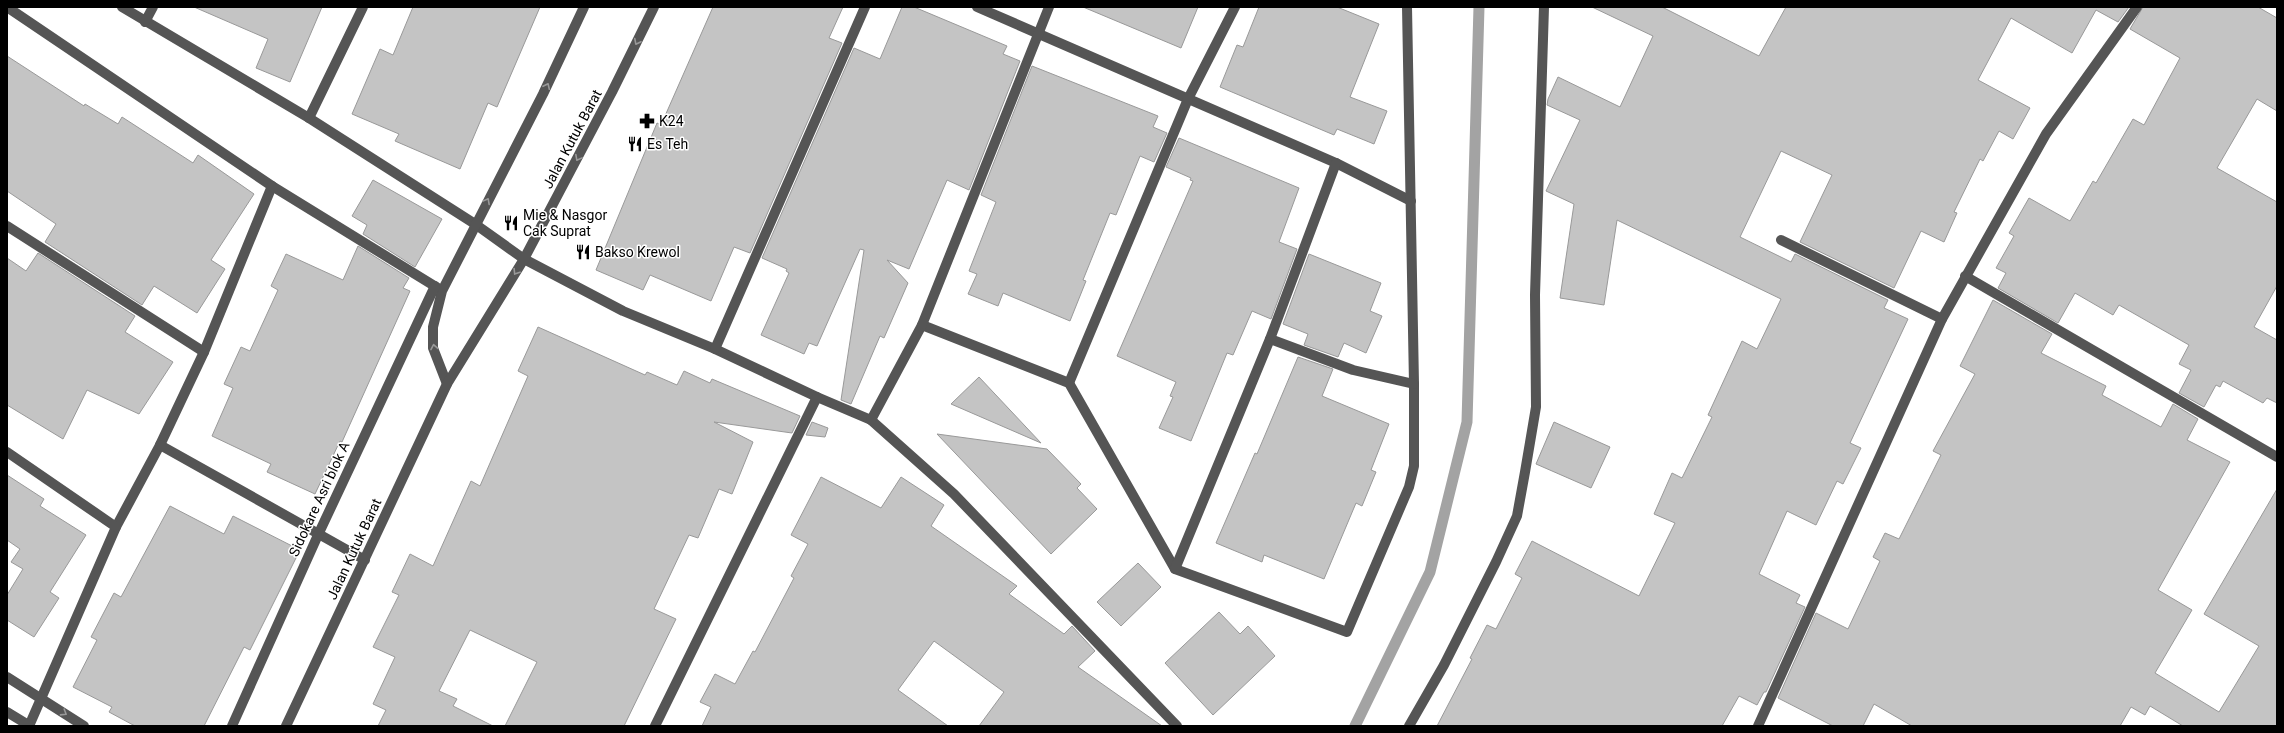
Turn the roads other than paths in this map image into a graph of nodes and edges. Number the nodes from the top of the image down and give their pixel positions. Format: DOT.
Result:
graph roads {
  1 [pos="122,7"];
  2 [pos="152,7"];
  3 [pos="363,7"];
  4 [pos="584,7"];
  5 [pos="654,7"];
  6 [pos="865,7"];
  7 [pos="977,7"];
  8 [pos="1049,7"];
  9 [pos="1235,7"];
  10 [pos="1544,7"];
  11 [pos="2137,7"];
  12 [pos="7,8"];
  13 [pos="1404,8"];
  14 [pos="145,22"];
  15 [pos="1037,34"];
  16 [pos="1188,99"];
  17 [pos="309,118"];
  18 [pos="1336,163"];
  19 [pos="272,186"];
  20 [pos="1411,201"];
  21 [pos="475,224"];
  22 [pos="7,226"];
  23 [pos="1781,240"];
  24 [pos="524,259"];
  25 [pos="1965,276"];
  26 [pos="439,288"];
  27 [pos="1942,319"];
  28 [pos="922,325"];
  29 [pos="1270,338"];
  30 [pos="715,349"];
  31 [pos="204,352"];
  32 [pos="1069,383"];
  33 [pos="447,384"];
  34 [pos="1414,384"];
  35 [pos="817,397"];
  36 [pos="872,420"];
  37 [pos="160,444"];
  38 [pos="7,452"];
  39 [pos="2277,457"];
  40 [pos="116,527"];
  41 [pos="318,535"];
  42 [pos="365,560"];
  43 [pos="1175,569"];
  44 [pos="7,677"];
  45 [pos="42,699"];
  46 [pos="7,712"];
  47 [pos="29,726"];
  48 [pos="84,726"];
  49 [pos="232,726"];
  50 [pos="286,726"];
  51 [pos="655,726"];
  52 [pos="1177,726"];
  53 [pos="1409,726"];
  54 [pos="1758,726"];
  1 -- 14 [label="street"];
  2 -- 14 [label="street"];
  3 -- 17 [label="street"];
  21 -- 4 [label="street, one-way"];
  5 -- 24 [label="street, Jalan Kutuk Barat, one-way"];
  6 -- 30 [label="street"];
  7 -- 15 [label="street"];
  8 -- 15 [label="street"];
  9 -- 16 [label="street"];
  10 -- 53 [label="street"];
  11 -- 25 [label="street"];
  12 -- 19 [label="street"];
  13 -- 20 [label="street"];
  14 -- 17 [label="street"];
  15 -- 16 [label="street"];
  15 -- 28 [label="street"];
  16 -- 18 [label="street"];
  16 -- 32 [label="street"];
  17 -- 21 [label="street"];
  18 -- 20 [label="street"];
  18 -- 29 [label="street"];
  19 -- 26 [label="street"];
  19 -- 31 [label="street"];
  20 -- 34 [label="street"];
  21 -- 24 [label="street"];
  21 -- 26 [label="street"];
  22 -- 31 [label="street"];
  23 -- 27 [label="street"];
  24 -- 30 [label="street"];
  24 -- 33 [label="street, Jalan Kutuk Barat, one-way"];
  25 -- 27 [label="street"];
  25 -- 39 [label="street"];
  33 -- 26 [label="street, one-way"];
  26 -- 41 [label="street, Sidokare Asri blok A"];
  27 -- 54 [label="street"];
  28 -- 32 [label="street"];
  28 -- 36 [label="street"];
  29 -- 34 [label="street"];
  29 -- 43 [label="street"];
  30 -- 35 [label="street"];
  31 -- 37 [label="street"];
  32 -- 43 [label="street"];
  33 -- 42 [label="street, Jalan Kutuk Barat"];
  34 -- 43 [label="street"];
  35 -- 36 [label="street"];
  35 -- 51 [label="street"];
  36 -- 52 [label="street"];
  37 -- 40 [label="street"];
  37 -- 41 [label="street"];
  38 -- 40 [label="street"];
  40 -- 45 [label="street"];
  41 -- 42 [label="street"];
  41 -- 49 [label="street, Sidokare Asri blok A"];
  42 -- 50 [label="street, Jalan Kutuk Barat"];
  44 -- 45 [label="street"];
  45 -- 47 [label="street"];
  45 -- 48 [label="street, one-way"];
  46 -- 47 [label="street"];
}
